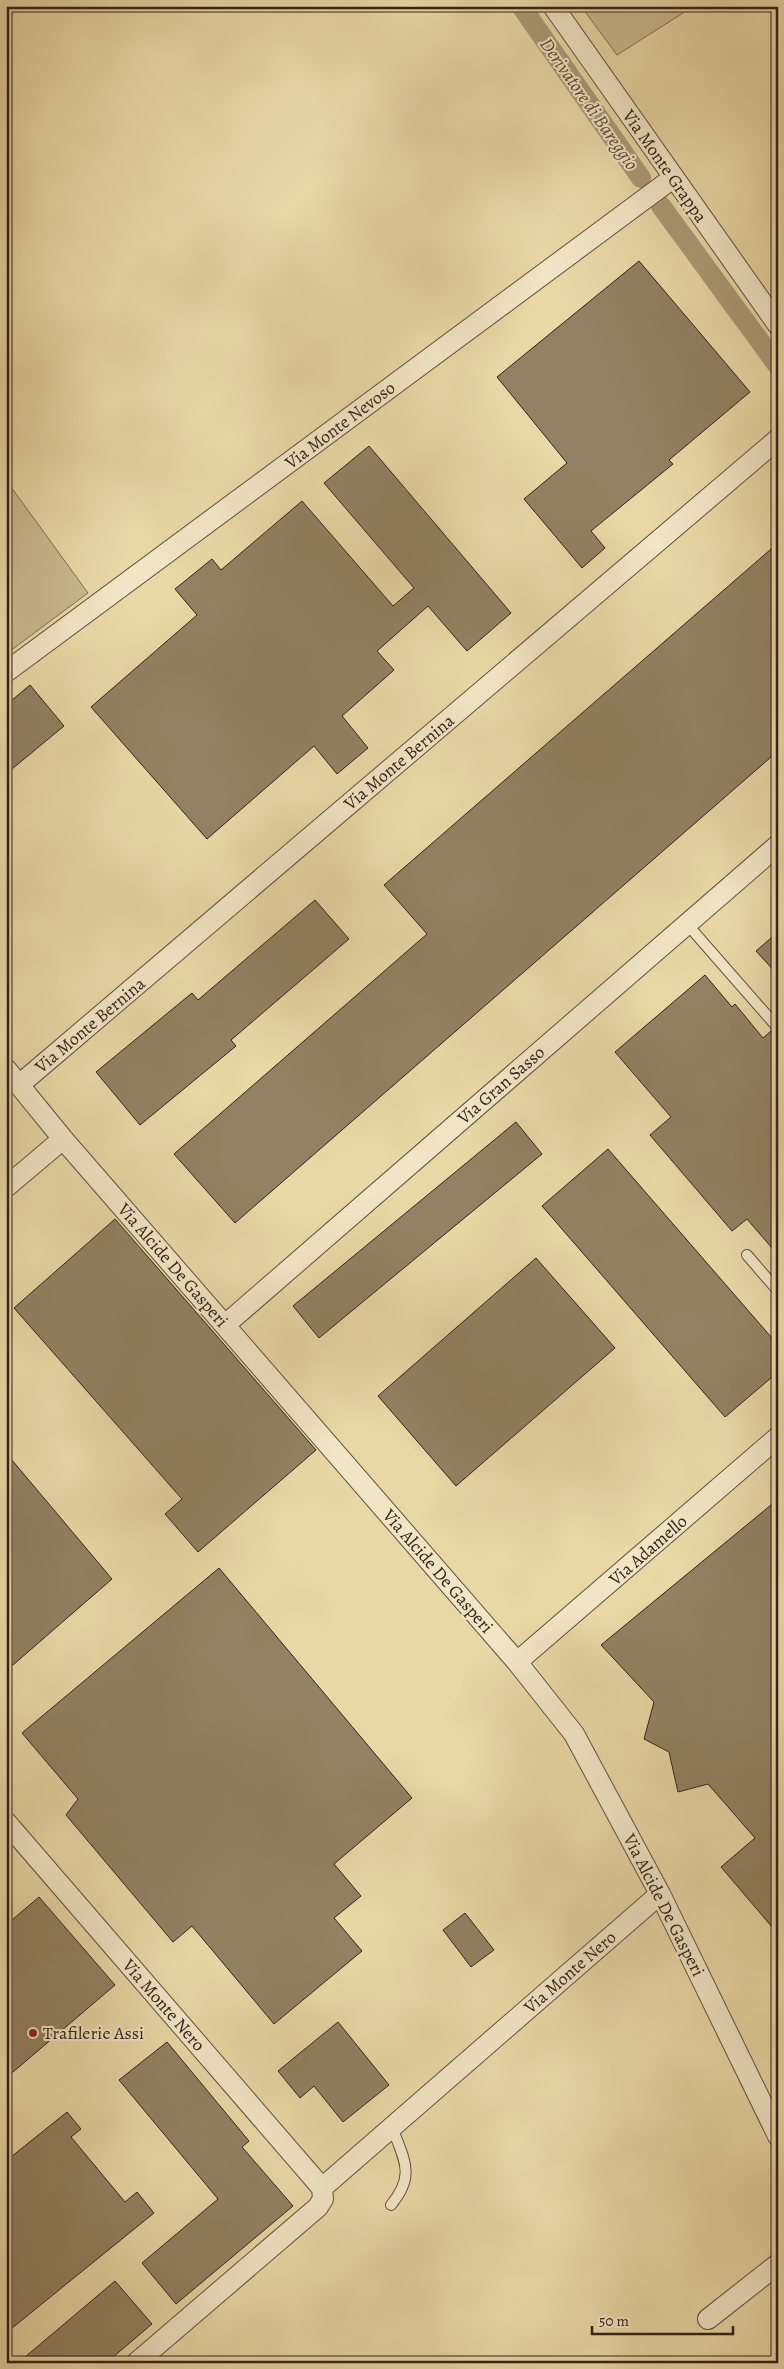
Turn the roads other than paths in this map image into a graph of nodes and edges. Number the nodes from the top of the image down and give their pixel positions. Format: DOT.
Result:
graph roads {
  1 [pos="553,6"];
  2 [pos="673,178"];
  3 [pos="778,325"];
  4 [pos="778,439"];
  5 [pos="6,672"];
  6 [pos="778,845"];
  7 [pos="687,924"];
  8 [pos="778,1028"];
  9 [pos="6,1069"];
  10 [pos="20,1085"];
  11 [pos="63,1139"];
  12 [pos="6,1187"];
  13 [pos="747,1255"];
  14 [pos="778,1291"];
  15 [pos="225,1325"];
  16 [pos="778,1437"];
  17 [pos="517,1662"];
  18 [pos="6,1822"];
  19 [pos="660,1894"];
  20 [pos="392,2127"];
  21 [pos="778,2136"];
  22 [pos="322,2188"];
  23 [pos="391,2205"];
  24 [pos="778,2264"];
  25 [pos="708,2319"];
  26 [pos="136,2363"];
  1 -- 2 [label="street, Via Monte Grappa"];
  2 -- 3 [label="street, Via Monte Grappa"];
  2 -- 5 [label="street, Via Monte Nevoso"];
  4 -- 10 [label="street, Via Monte Bernina"];
  6 -- 7 [label="street, Via Gran Sasso"];
  7 -- 8 [label="lane"];
  7 -- 15 [label="street, Via Gran Sasso"];
  9 -- 10 [label="street, Via Alcide De Gasperi"];
  10 -- 11 [label="street, Via Alcide De Gasperi"];
  11 -- 12 [label="street"];
  11 -- 15 [label="street, Via Alcide De Gasperi"];
  13 -- 14 [label="lane"];
  15 -- 17 [label="street, Via Alcide De Gasperi"];
  16 -- 17 [label="street, Via Adamello"];
  17 -- 19 [label="street, Via Alcide De Gasperi"];
  18 -- 22 [label="street, Via Monte Nero"];
  19 -- 20 [label="street, Via Monte Nero"];
  19 -- 21 [label="street, Via Alcide De Gasperi"];
  20 -- 22 [label="street, Via Monte Nero"];
  20 -- 23 [label="lane"];
  22 -- 26 [label="street"];
  24 -- 25 [label="street"];
}
